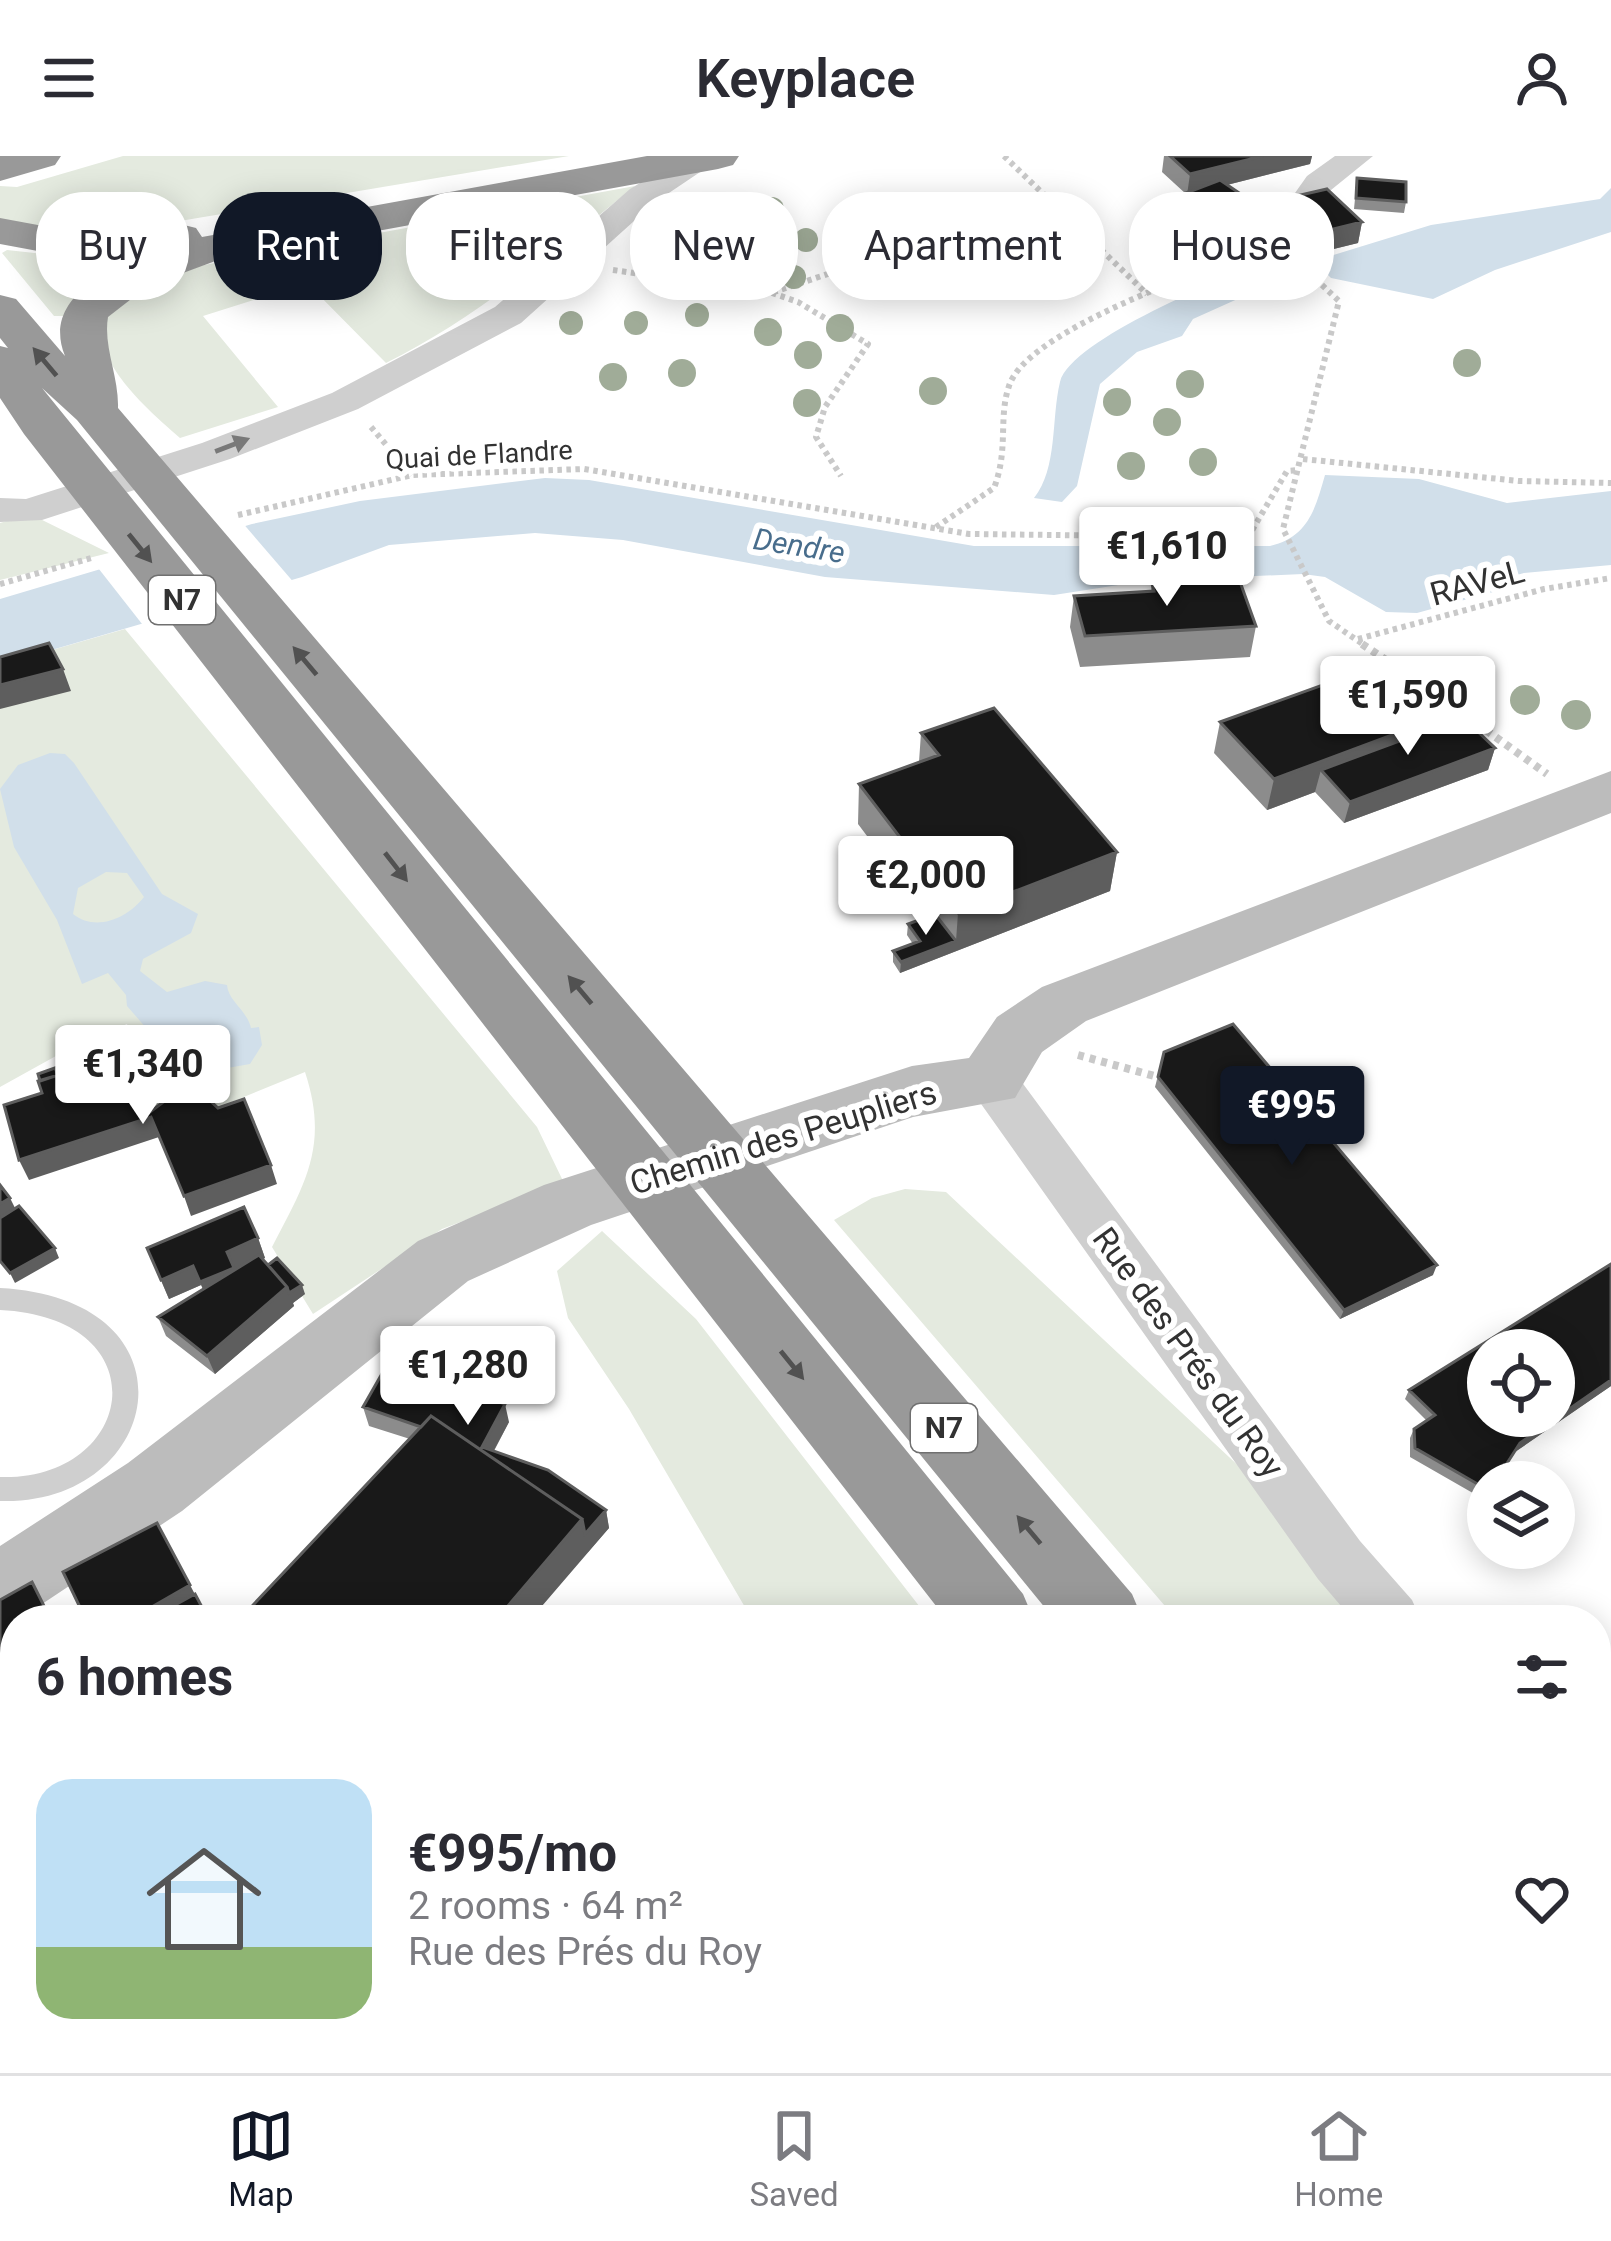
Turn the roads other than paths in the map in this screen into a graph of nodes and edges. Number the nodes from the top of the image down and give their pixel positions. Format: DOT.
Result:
graph roads {
  1 [pos="40,156"];
  2 [pos="644,156"];
  3 [pos="1357,156"];
  4 [pos="711,157"];
  5 [pos="0,168"];
  6 [pos="1313,192"];
  7 [pos="0,231"];
  8 [pos="0,308"];
  9 [pos="14,388"];
  10 [pos="94,410"];
  11 [pos="10,514"];
  12 [pos="1595,797"];
  13 [pos="1004,1059"];
  14 [pos="0,1299"];
  15 [pos="0,1490"];
  16 [pos="0,1589"];
  17 [pos="983,1605"];
  18 [pos="1091,1605"];
  19 [pos="1378,1605"];
  1 -- 5 [label="highway"];
  2 -- 7 [label="highway"];
  3 -- 6 [label="street"];
  4 -- 10 [label="highway"];
  11 -- 4 [label="street, one-way"];
  10 -- 8 [label="highway, N7, one-way"];
  9 -- 17 [label="highway, N7, one-way"];
  18 -- 10 [label="highway, N7, one-way"];
  12 -- 13 [label="street, Chemin des Peupliers"];
  13 -- 16 [label="street, Chemin des Peupliers"];
  13 -- 19 [label="street, Rue des Prés du Roy"];
  14 -- 15 [label="lane"];
}
